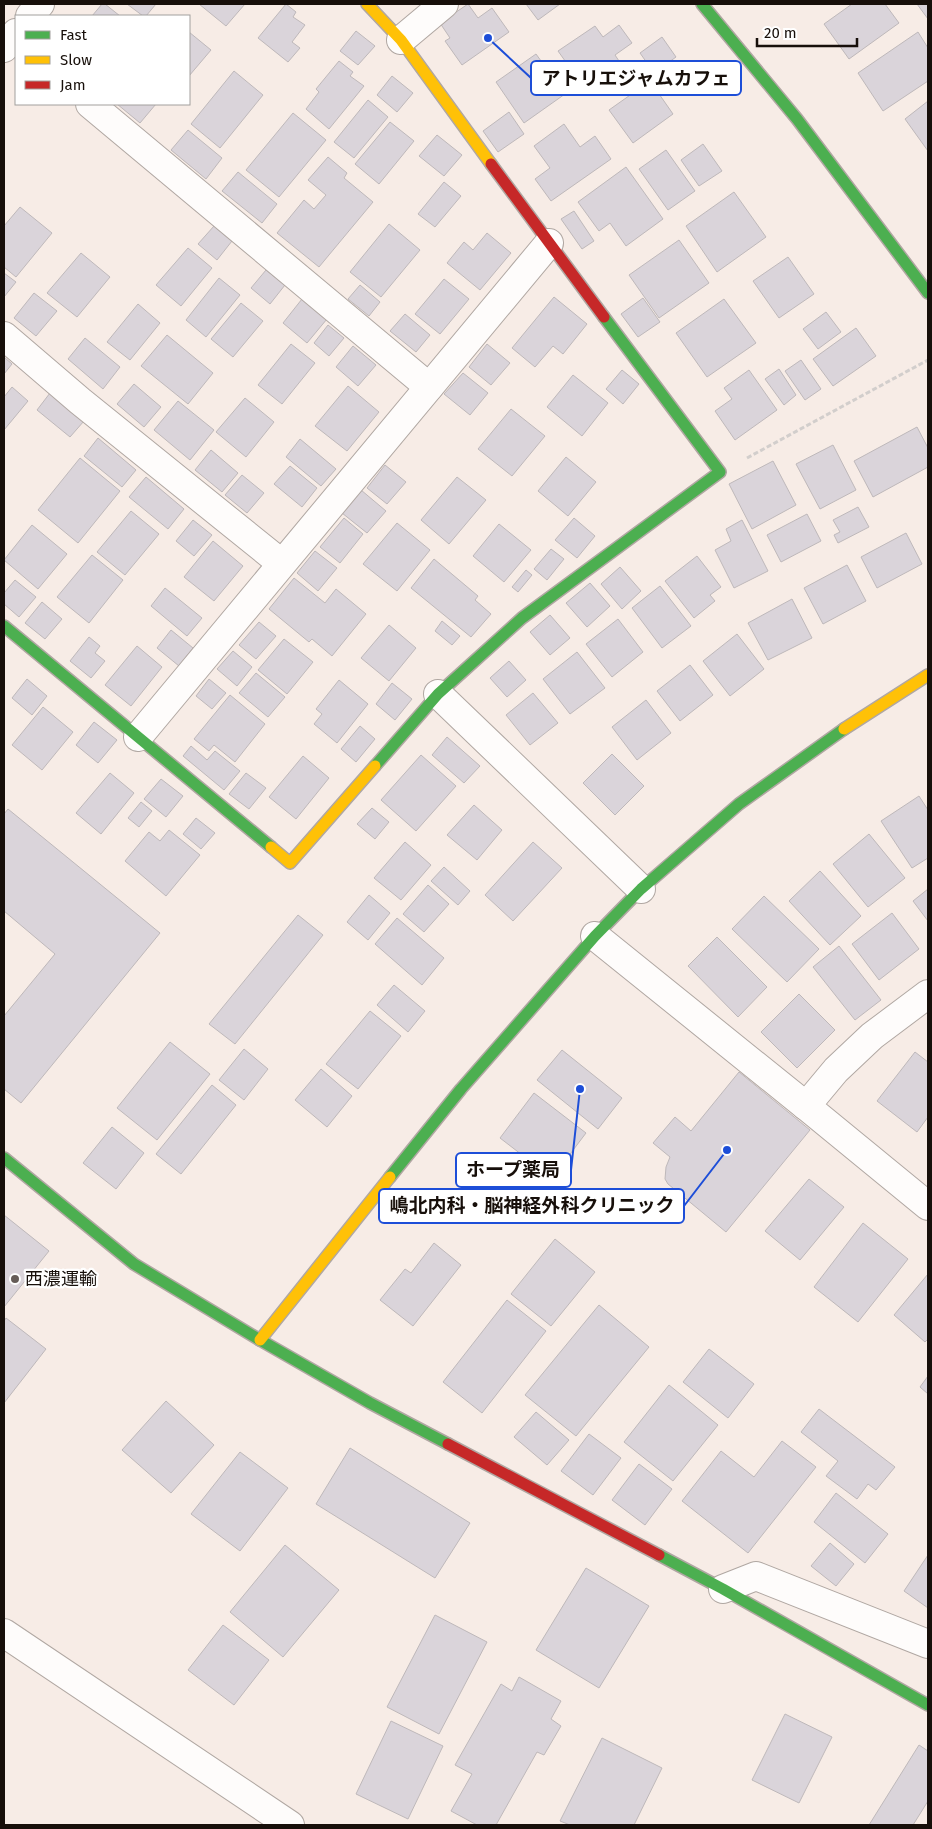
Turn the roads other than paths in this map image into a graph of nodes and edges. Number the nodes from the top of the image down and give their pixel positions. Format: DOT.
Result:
graph roads {
  1 [pos="40,4"];
  2 [pos="367,4"];
  3 [pos="444,4"];
  4 [pos="702,4"];
  5 [pos="31,15"];
  6 [pos="401,40"];
  7 [pos="91,105"];
  8 [pos="549,243"];
  9 [pos="928,293"];
  10 [pos="4,336"];
  11 [pos="429,387"];
  12 [pos="281,564"];
  13 [pos="4,626"];
  14 [pos="928,675"];
  15 [pos="438,694"];
  16 [pos="138,736"];
  17 [pos="641,889"];
  18 [pos="595,936"];
  19 [pos="928,994"];
  20 [pos="806,1106"];
  21 [pos="4,1158"];
  22 [pos="928,1206"];
  23 [pos="260,1340"];
  24 [pos="723,1589"];
  25 [pos="4,1633"];
  26 [pos="928,1644"];
  27 [pos="928,1704"];
  28 [pos="290,1825"];
  1 -- 5 [label="street"];
  2 -- 6 [label="street"];
  3 -- 6 [label="street"];
  4 -- 9 [label="street"];
  6 -- 8 [label="street"];
  7 -- 11 [label="street"];
  8 -- 11 [label="street"];
  8 -- 15 [label="street"];
  10 -- 12 [label="street"];
  11 -- 12 [label="street"];
  12 -- 16 [label="street"];
  13 -- 16 [label="street"];
  14 -- 17 [label="street"];
  15 -- 16 [label="street"];
  15 -- 17 [label="street"];
  17 -- 18 [label="street"];
  18 -- 20 [label="street"];
  18 -- 23 [label="street"];
  19 -- 20 [label="street"];
  20 -- 22 [label="street"];
  21 -- 23 [label="street"];
  23 -- 24 [label="street"];
  24 -- 26 [label="street"];
  24 -- 27 [label="street"];
  25 -- 28 [label="street"];
}
